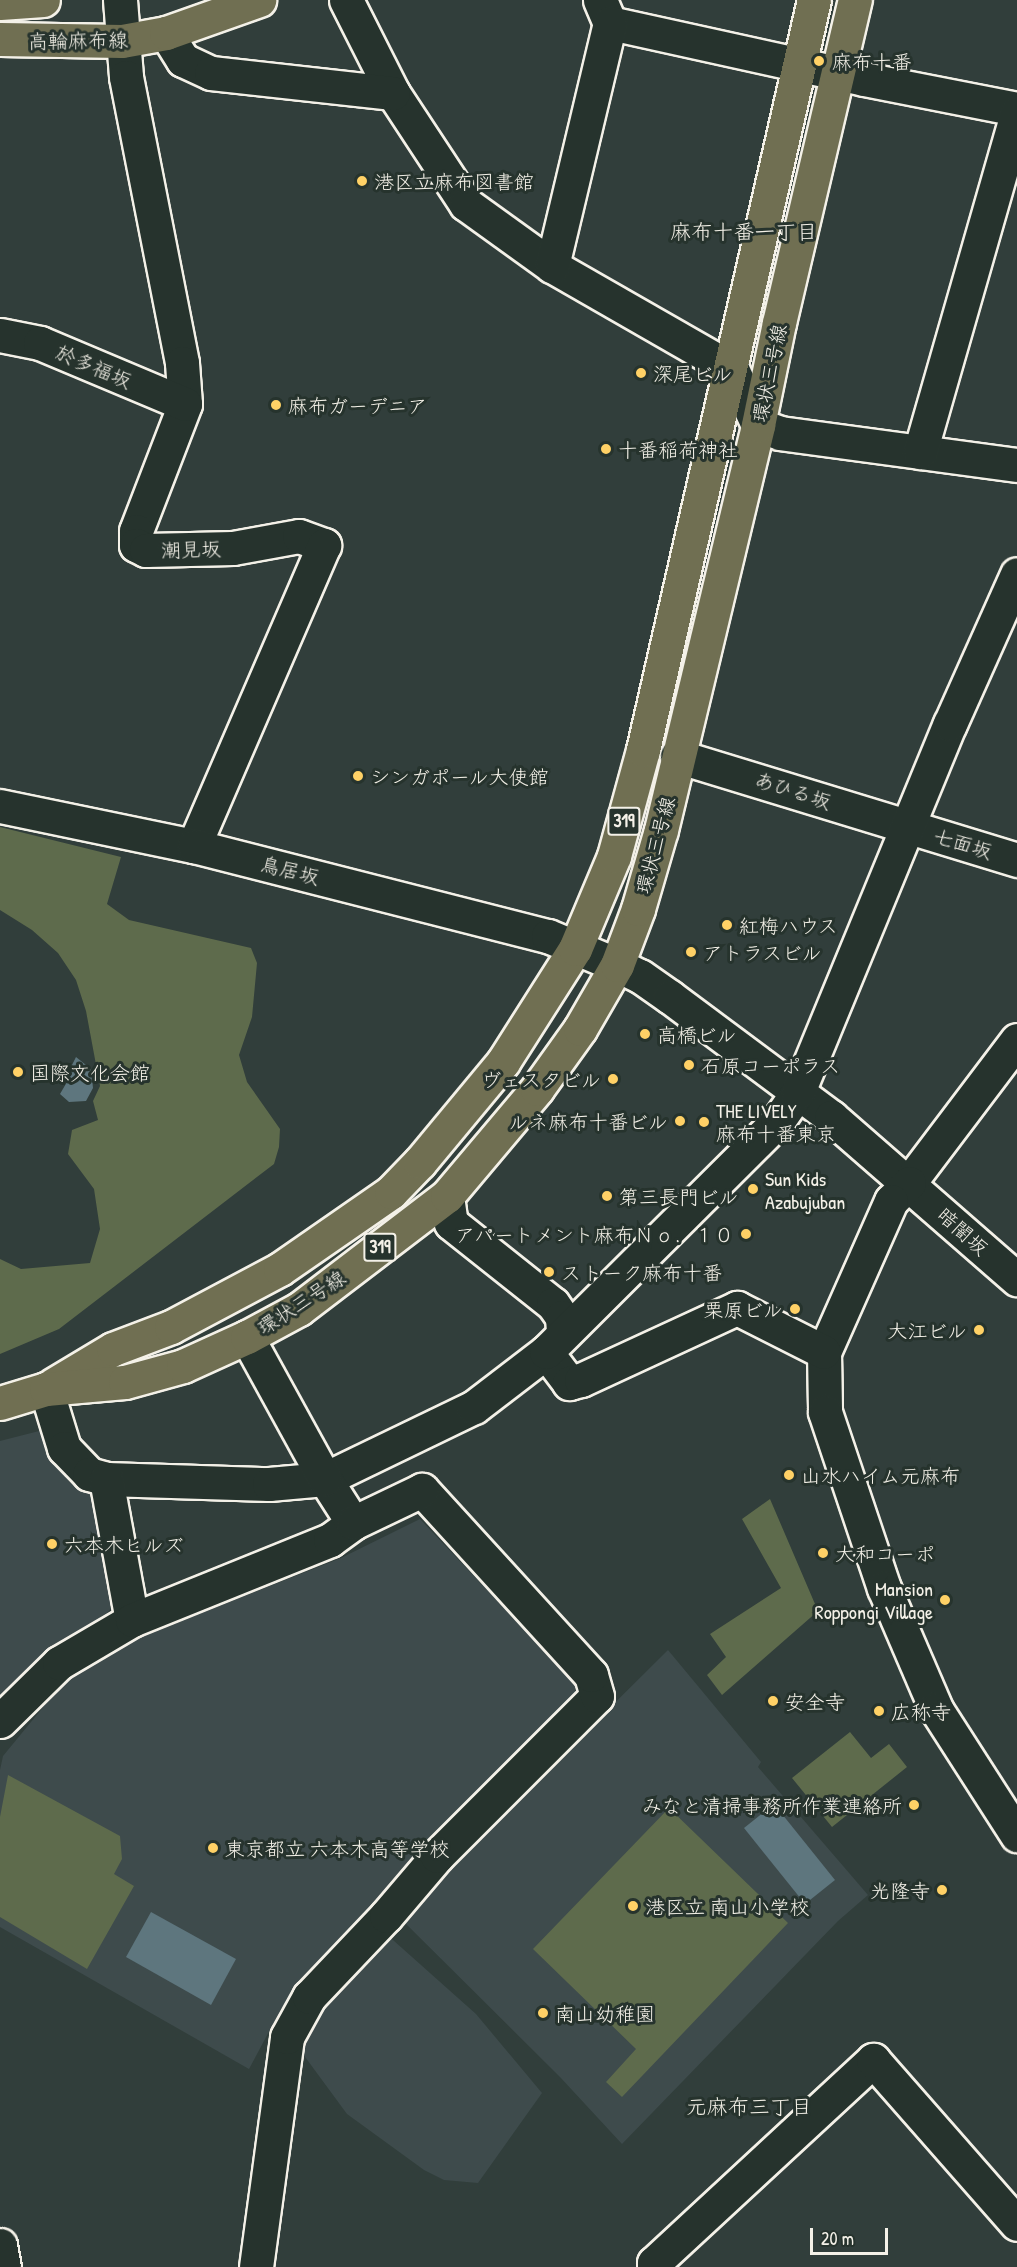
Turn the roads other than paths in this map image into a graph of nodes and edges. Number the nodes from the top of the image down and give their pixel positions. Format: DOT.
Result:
graph roads {
  1 [pos="43,0"];
  2 [pos="120,0"];
  3 [pos="259,0"];
  4 [pos="346,0"];
  5 [pos="814,0"];
  6 [pos="855,0"];
  7 [pos="0,3"];
  8 [pos="605,11"];
  9 [pos="166,33"];
  10 [pos="0,39"];
  11 [pos="123,41"];
  12 [pos="800,65"];
  13 [pos="839,74"];
  14 [pos="393,93"];
  15 [pos="1017,111"];
  16 [pos="552,266"];
  17 [pos="0,335"];
  18 [pos="732,369"];
  19 [pos="185,404"];
  20 [pos="758,425"];
  21 [pos="920,452"];
  22 [pos="1017,465"];
  23 [pos="1017,574"];
  24 [pos="677,756"];
  25 [pos="0,806"];
  26 [pos="908,827"];
  27 [pos="194,846"];
  28 [pos="1017,860"];
  29 [pos="575,949"];
  30 [pos="616,965"];
  31 [pos="1017,1040"];
  32 [pos="798,1092"];
  33 [pos="909,1183"];
  34 [pos="447,1196"];
  35 [pos="1017,1279"];
  36 [pos="246,1337"];
  37 [pos="554,1342"];
  38 [pos="824,1352"];
  39 [pos="46,1389"];
  40 [pos="0,1403"];
  41 [pos="106,1479"];
  42 [pos="326,1479"];
  43 [pos="353,1523"];
  44 [pos="132,1620"];
  45 [pos="0,1721"];
  46 [pos="1017,1835"];
  47 [pos="1017,2224"];
  48 [pos="0,2245"];
  49 [pos="4,2267"];
  50 [pos="256,2267"];
  51 [pos="654,2267"];
  1 -- 7 [label="main road"];
  2 -- 11 [label="street"];
  3 -- 9 [label="main road, 高輪麻布線"];
  4 -- 14 [label="street"];
  5 -- 12 [label="main road, 環状三号線 / 319"];
  6 -- 13 [label="main road, 環状三号線 / 319"];
  8 -- 12 [label="street"];
  8 -- 16 [label="street"];
  9 -- 11 [label="main road, 高輪麻布線"];
  9 -- 14 [label="street"];
  10 -- 11 [label="main road, 高輪麻布線"];
  11 -- 19 [label="street"];
  12 -- 13 [label="street"];
  12 -- 18 [label="main road, 環状三号線 / 319"];
  13 -- 15 [label="street"];
  13 -- 20 [label="main road, 環状三号線 / 319"];
  14 -- 16 [label="street"];
  15 -- 21 [label="street"];
  16 -- 18 [label="street"];
  17 -- 19 [label="street, 於多福坂"];
  18 -- 20 [label="street"];
  18 -- 29 [label="main road, 環状三号線 / 319"];
  19 -- 27 [label="street, 潮見坂"];
  20 -- 21 [label="street"];
  20 -- 24 [label="main road, 環状三号線 / 319"];
  21 -- 22 [label="street"];
  23 -- 26 [label="street"];
  24 -- 26 [label="street, あひる坂"];
  24 -- 30 [label="main road, 環状三号線 / 319"];
  25 -- 27 [label="street, 鳥居坂"];
  26 -- 28 [label="street, 七面坂"];
  26 -- 32 [label="street"];
  27 -- 29 [label="street, 鳥居坂"];
  29 -- 30 [label="street, 鳥居坂"];
  29 -- 39 [label="main road, 環状三号線 / 319"];
  30 -- 32 [label="street, 鳥居坂"];
  30 -- 34 [label="main road, 環状三号線 / 319"];
  31 -- 33 [label="street"];
  32 -- 33 [label="street, 暗闇坂"];
  32 -- 37 [label="street"];
  33 -- 35 [label="street, 暗闇坂"];
  33 -- 38 [label="street"];
  34 -- 36 [label="main road, 環状三号線 / 319"];
  34 -- 37 [label="street"];
  36 -- 39 [label="main road, 環状三号線 / 319"];
  36 -- 42 [label="street"];
  37 -- 38 [label="street"];
  37 -- 42 [label="street"];
  38 -- 46 [label="street"];
  39 -- 40 [label="main road, 環状三号線 / 319"];
  39 -- 41 [label="street"];
  41 -- 42 [label="street"];
  41 -- 44 [label="street"];
  42 -- 43 [label="street"];
  43 -- 44 [label="street"];
  43 -- 50 [label="street"];
  44 -- 45 [label="street"];
  47 -- 51 [label="street"];
  48 -- 49 [label="street"];
}
